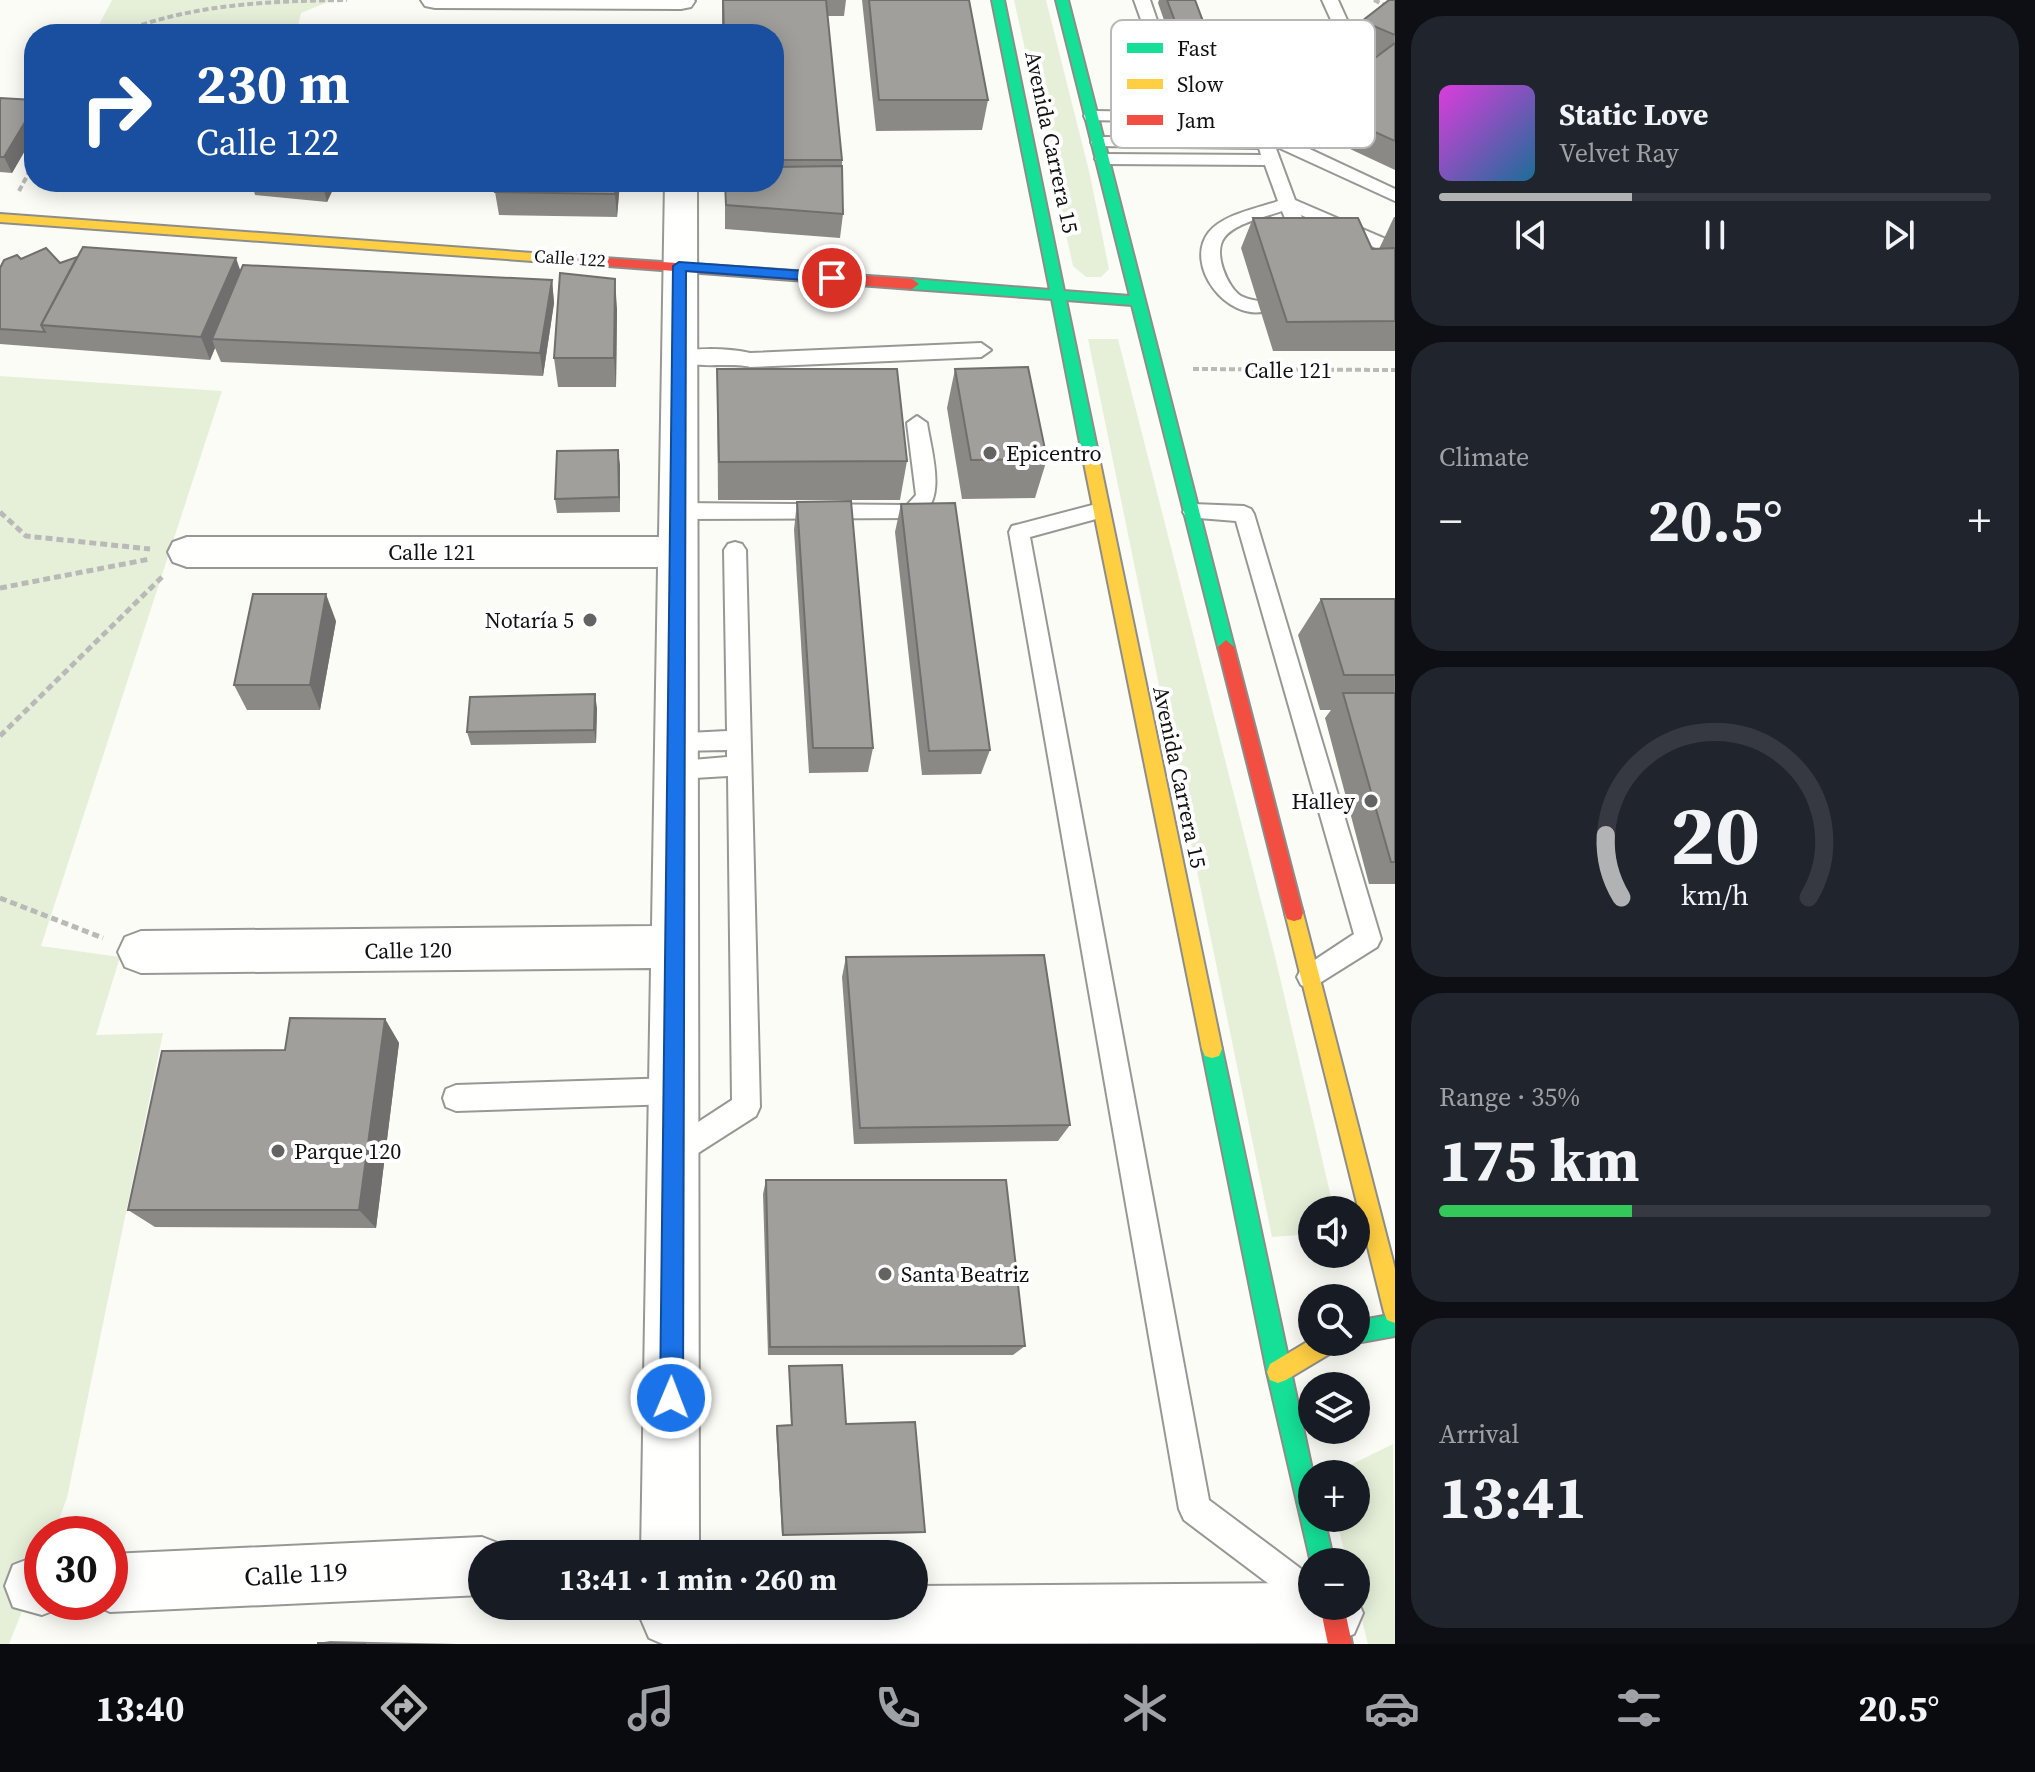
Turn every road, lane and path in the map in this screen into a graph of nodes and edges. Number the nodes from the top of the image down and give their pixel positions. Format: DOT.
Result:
graph roads {
  1 [pos="347,0"];
  2 [pos="435,0"];
  3 [pos="998,0"];
  4 [pos="1062,0"];
  5 [pos="1142,0"];
  6 [pos="1330,0"];
  7 [pos="1374,0"];
  8 [pos="681,8"];
  9 [pos="1395,10"];
  10 [pos="1149,20"];
  11 [pos="1339,20"];
  12 [pos="138,24"];
  13 [pos="1092,116"];
  14 [pos="1111,118"];
  15 [pos="1119,148"];
  16 [pos="1267,148"];
  17 [pos="1294,148"];
  18 [pos="1101,150"];
  19 [pos="1272,160"];
  20 [pos="24,182"];
  21 [pos="681,192"];
  22 [pos="1395,196"];
  23 [pos="13,203"];
  24 [pos="1288,203"];
  25 [pos="0,218"];
  26 [pos="1305,248"];
  27 [pos="1391,248"];
  28 [pos="679,266"];
  29 [pos="1059,294"];
  30 [pos="1139,301"];
  31 [pos="1259,307"];
  32 [pos="981,350"];
  33 [pos="679,363"];
  34 [pos="1180,369"];
  35 [pos="1395,370"];
  36 [pos="917,423"];
  37 [pos="678,511"];
  38 [pos="1100,511"];
  39 [pos="0,512"];
  40 [pos="1193,512"];
  41 [pos="735,550"];
  42 [pos="187,552"];
  43 [pos="678,552"];
  44 [pos="0,588"];
  45 [pos="0,736"];
  46 [pos="739,740"];
  47 [pos="676,755"];
  48 [pos="740,766"];
  49 [pos="0,898"];
  50 [pos="675,947"];
  51 [pos="141,952"];
  52 [pos="1310,977"];
  53 [pos="674,1091"];
  54 [pos="456,1098"];
  55 [pos="673,1155"];
  56 [pos="1395,1312"];
  57 [pos="1395,1325"];
  58 [pos="1370,1329"];
  59 [pos="1305,1356"];
  60 [pos="1278,1372"];
  61 [pos="670,1540"];
  62 [pos="1315,1548"];
  63 [pos="468,1567"];
  64 [pos="128,1582"];
  65 [pos="1298,1584"];
  66 [pos="1298,1606"];
  67 [pos="670,1622"];
  1 -- 12 [label="path"];
  2 -- 8 [label="street"];
  3 -- 29 [label="main road, Avenida Carrera 15"];
  4 -- 13 [label="main road, Avenida Carrera 15"];
  5 -- 10 [label="lane"];
  6 -- 11 [label="lane"];
  7 -- 9 [label="path"];
  13 -- 14 [label="lane"];
  13 -- 18 [label="main road, Avenida Carrera 15"];
  15 -- 18 [label="lane"];
  16 -- 19 [label="lane"];
  17 -- 22 [label="lane"];
  18 -- 19 [label="lane"];
  18 -- 30 [label="main road, Avenida Carrera 15"];
  19 -- 24 [label="lane"];
  20 -- 23 [label="path"];
  21 -- 28 [label="street"];
  24 -- 26 [label="lane"];
  24 -- 27 [label="lane"];
  24 -- 31 [label="lane"];
  25 -- 28 [label="main road, Calle 122"];
  28 -- 29 [label="main road, Calle 122"];
  28 -- 33 [label="street"];
  29 -- 30 [label="main road, Calle 122"];
  29 -- 38 [label="main road, Avenida Carrera 15"];
  30 -- 40 [label="main road, Avenida Carrera 15"];
  32 -- 33 [label="lane"];
  33 -- 37 [label="street"];
  34 -- 35 [label="path, Calle 121"];
  36 -- 37 [label="lane"];
  37 -- 43 [label="street"];
  38 -- 60 [label="main road, Avenida Carrera 15"];
  38 -- 65 [label="lane"];
  39 -- 42 [label="path"];
  40 -- 52 [label="main road, Avenida Carrera 15"];
  40 -- 52 [label="lane"];
  41 -- 46 [label="lane"];
  42 -- 43 [label="street, Calle 121"];
  42 -- 44 [label="path"];
  42 -- 45 [label="path"];
  43 -- 47 [label="street"];
  46 -- 47 [label="lane"];
  46 -- 48 [label="lane"];
  47 -- 48 [label="lane"];
  47 -- 50 [label="street"];
  48 -- 55 [label="lane"];
  49 -- 51 [label="path"];
  50 -- 51 [label="street, Calle 120"];
  50 -- 53 [label="street"];
  52 -- 56 [label="main road, Avenida Carrera 15"];
  53 -- 54 [label="lane"];
  53 -- 55 [label="street"];
  55 -- 61 [label="street"];
  57 -- 58 [label="main road"];
  59 -- 60 [label="main road"];
  60 -- 62 [label="main road, Avenida Carrera 15"];
  63 -- 64 [label="street, Calle 119"];
  66 -- 67 [label="street"];
}
